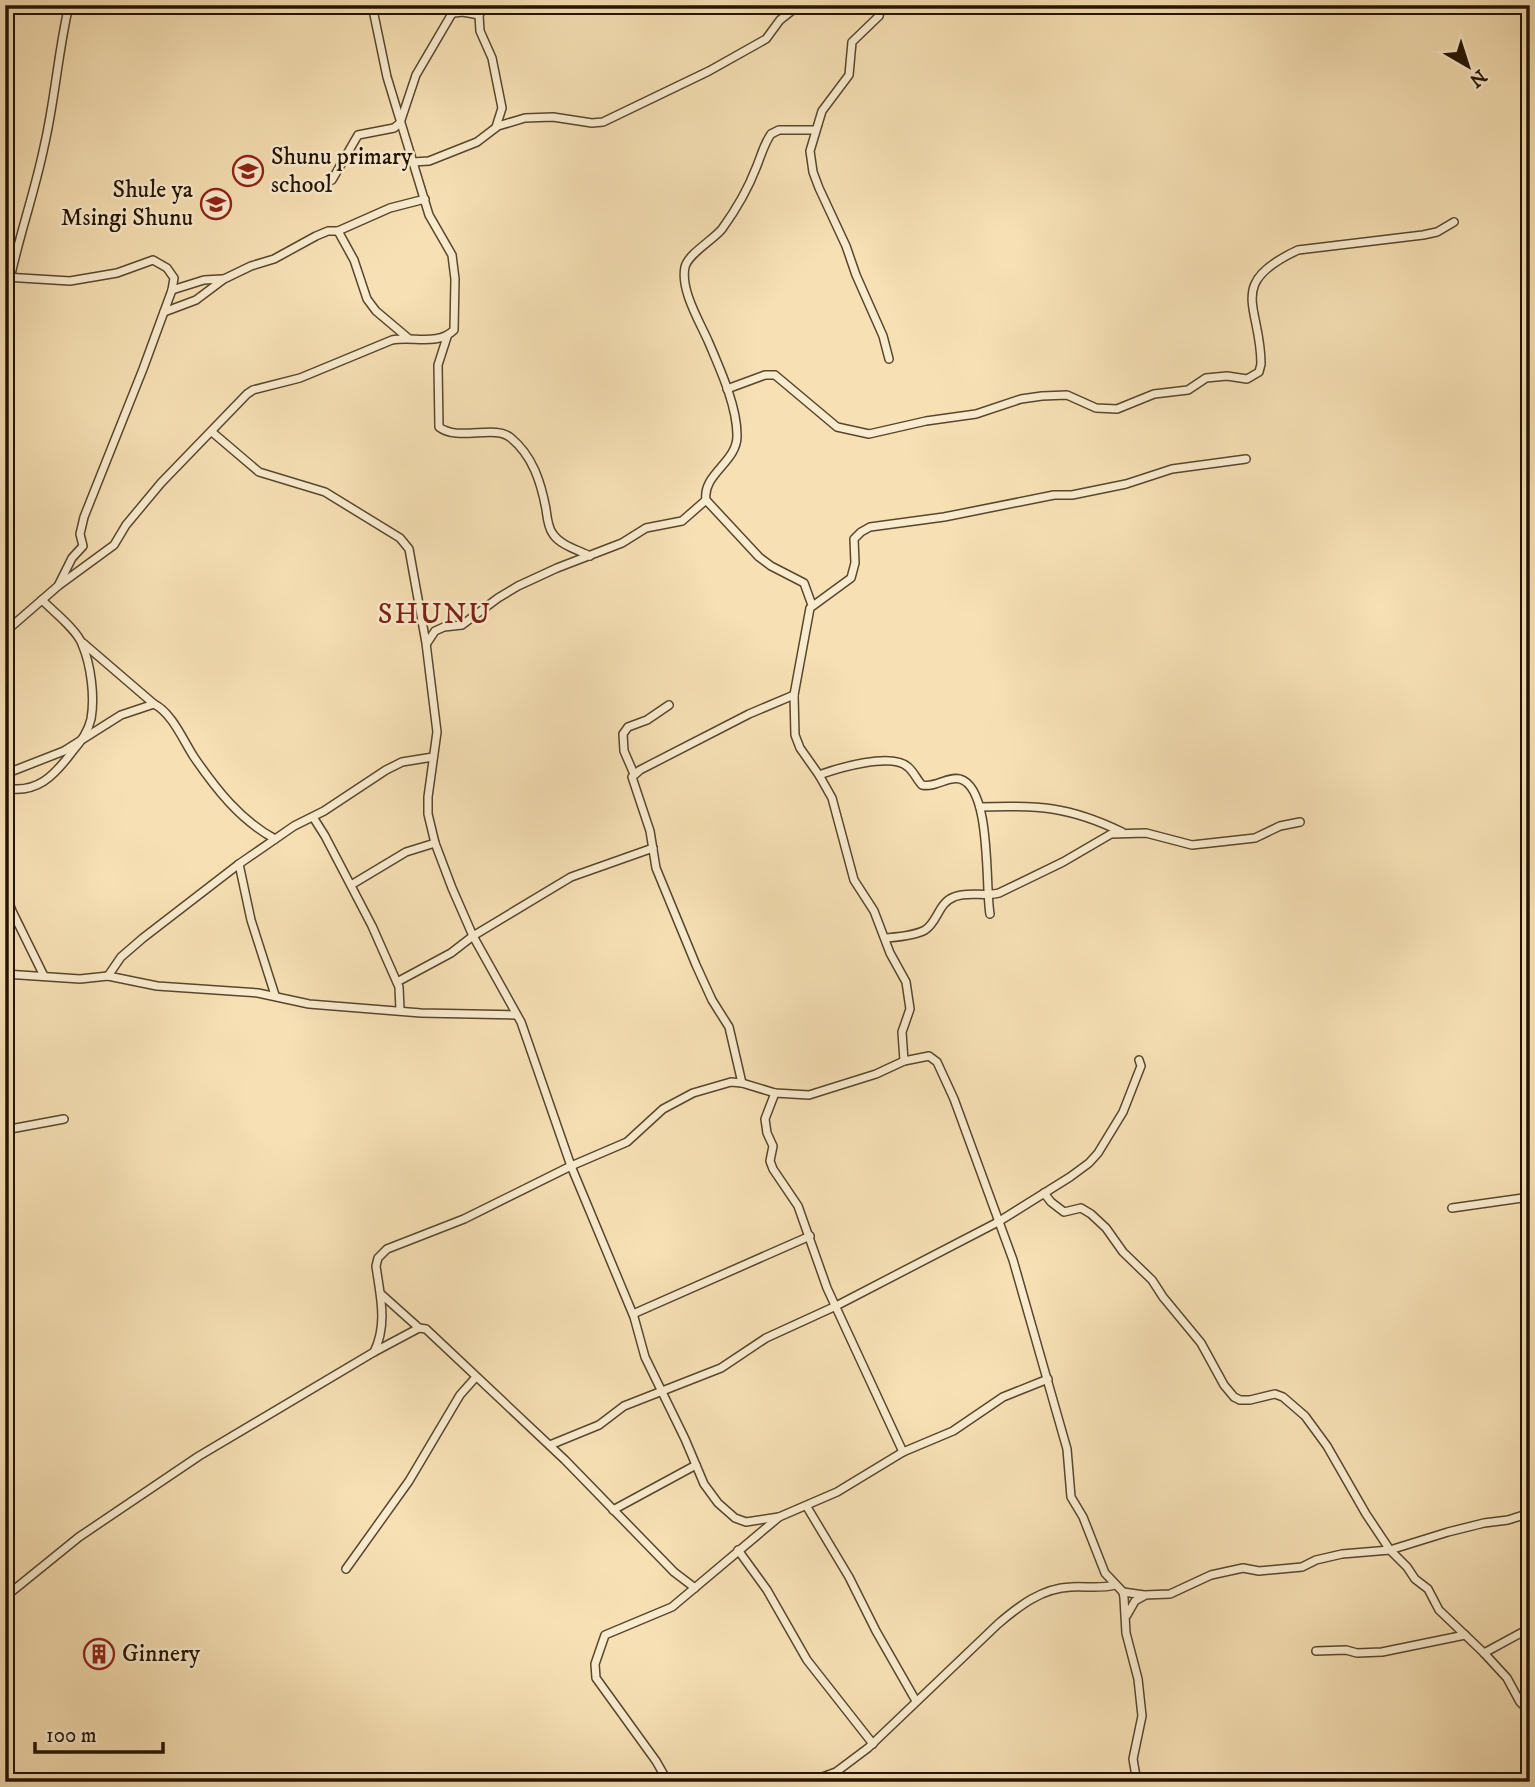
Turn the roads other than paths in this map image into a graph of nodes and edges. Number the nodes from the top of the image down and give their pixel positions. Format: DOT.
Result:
graph roads {
  1 [pos="69,5"];
  2 [pos="372,5"];
  3 [pos="485,5"];
  4 [pos="799,5"];
  5 [pos="881,5"];
  6 [pos="455,9"];
  7 [pos="479,15"];
  8 [pos="400,123"];
  9 [pos="496,127"];
  10 [pos="815,130"];
  11 [pos="413,162"];
  12 [pos="331,180"];
  13 [pos="425,199"];
  14 [pos="1454,222"];
  15 [pos="338,231"];
  16 [pos="7,277"];
  17 [pos="224,279"];
  18 [pos="172,290"];
  19 [pos="5,303"];
  20 [pos="164,312"];
  21 [pos="447,337"];
  22 [pos="408,338"];
  23 [pos="889,359"];
  24 [pos="727,389"];
  25 [pos="212,432"];
  26 [pos="1246,459"];
  27 [pos="706,500"];
  28 [pos="590,556"];
  29 [pos="58,586"];
  30 [pos="42,600"];
  31 [pos="812,605"];
  32 [pos="5,632"];
  33 [pos="82,642"];
  34 [pos="426,643"];
  35 [pos="794,695"];
  36 [pos="154,704"];
  37 [pos="669,705"];
  38 [pos="79,743"];
  39 [pos="433,757"];
  40 [pos="5,774"];
  41 [pos="634,774"];
  42 [pos="820,775"];
  43 [pos="5,788"];
  44 [pos="980,807"];
  45 [pos="313,817"];
  46 [pos="1300,822"];
  47 [pos="1122,833"];
  48 [pos="275,839"];
  49 [pos="435,843"];
  50 [pos="653,848"];
  51 [pos="239,864"];
  52 [pos="351,885"];
  53 [pos="5,892"];
  54 [pos="988,896"];
  55 [pos="990,914"];
  56 [pos="473,936"];
  57 [pos="886,938"];
  58 [pos="5,974"];
  59 [pos="44,976"];
  60 [pos="108,976"];
  61 [pos="397,982"];
  62 [pos="275,995"];
  63 [pos="400,1010"];
  64 [pos="516,1015"];
  65 [pos="1139,1059"];
  66 [pos="904,1061"];
  67 [pos="742,1083"];
  68 [pos="775,1093"];
  69 [pos="64,1119"];
  70 [pos="5,1130"];
  71 [pos="571,1166"];
  72 [pos="1044,1193"];
  73 [pos="1530,1197"];
  74 [pos="1452,1208"];
  75 [pos="999,1222"];
  76 [pos="810,1236"];
  77 [pos="380,1293"];
  78 [pos="836,1306"];
  79 [pos="633,1314"];
  80 [pos="419,1328"];
  81 [pos="374,1352"];
  82 [pos="476,1377"];
  83 [pos="1048,1379"];
  84 [pos="662,1390"];
  85 [pos="550,1446"];
  86 [pos="903,1452"];
  87 [pos="696,1465"];
  88 [pos="807,1507"];
  89 [pos="613,1510"];
  90 [pos="1530,1513"];
  91 [pos="779,1517"];
  92 [pos="746,1522"];
  93 [pos="755,1536"];
  94 [pos="738,1550"];
  95 [pos="1390,1550"];
  96 [pos="346,1569"];
  97 [pos="1115,1585"];
  98 [pos="695,1588"];
  99 [pos="1123,1592"];
  100 [pos="1144,1595"];
  101 [pos="5,1597"];
  102 [pos="1126,1616"];
  103 [pos="1530,1628"];
  104 [pos="1465,1635"];
  105 [pos="1316,1651"];
  106 [pos="1484,1653"];
  107 [pos="916,1701"];
  108 [pos="1530,1712"];
  109 [pos="873,1744"];
  110 [pos="668,1782"];
  111 [pos="809,1782"];
  112 [pos="1137,1782"];
  1 -- 16 [label="street"];
  2 -- 8 [label="street"];
  3 -- 7 [label="street"];
  4 -- 9 [label="street"];
  5 -- 10 [label="street"];
  6 -- 7 [label="street"];
  6 -- 8 [label="street"];
  7 -- 9 [label="street"];
  8 -- 11 [label="street"];
  8 -- 12 [label="street"];
  9 -- 11 [label="street"];
  10 -- 23 [label="street"];
  10 -- 24 [label="street"];
  11 -- 13 [label="street"];
  13 -- 15 [label="street"];
  13 -- 21 [label="street"];
  14 -- 24 [label="street"];
  15 -- 17 [label="street"];
  15 -- 22 [label="street"];
  16 -- 18 [label="street"];
  16 -- 19 [label="street"];
  17 -- 18 [label="street"];
  17 -- 20 [label="street"];
  18 -- 20 [label="street"];
  20 -- 29 [label="street"];
  21 -- 22 [label="street"];
  21 -- 28 [label="street"];
  22 -- 25 [label="street"];
  24 -- 27 [label="street"];
  25 -- 29 [label="street"];
  25 -- 34 [label="street"];
  26 -- 31 [label="street"];
  27 -- 28 [label="street"];
  27 -- 31 [label="street"];
  28 -- 34 [label="street"];
  29 -- 30 [label="street"];
  30 -- 32 [label="street"];
  30 -- 33 [label="street"];
  31 -- 35 [label="street"];
  33 -- 36 [label="street"];
  33 -- 38 [label="street"];
  34 -- 39 [label="street"];
  35 -- 41 [label="street"];
  35 -- 42 [label="street"];
  36 -- 38 [label="street"];
  36 -- 48 [label="street"];
  37 -- 41 [label="street"];
  38 -- 40 [label="street"];
  38 -- 43 [label="street"];
  39 -- 45 [label="street"];
  39 -- 49 [label="street"];
  41 -- 50 [label="street"];
  42 -- 44 [label="street"];
  42 -- 57 [label="street"];
  44 -- 47 [label="street"];
  44 -- 54 [label="street"];
  45 -- 48 [label="street"];
  45 -- 52 [label="street"];
  46 -- 47 [label="street"];
  47 -- 54 [label="street"];
  48 -- 51 [label="street"];
  49 -- 52 [label="street"];
  49 -- 56 [label="street"];
  50 -- 56 [label="street"];
  50 -- 67 [label="street"];
  51 -- 60 [label="street"];
  51 -- 62 [label="street"];
  52 -- 61 [label="street"];
  53 -- 59 [label="street"];
  54 -- 55 [label="street"];
  54 -- 57 [label="street"];
  56 -- 61 [label="street"];
  56 -- 64 [label="street"];
  57 -- 66 [label="street"];
  58 -- 59 [label="street"];
  59 -- 60 [label="street"];
  60 -- 62 [label="street"];
  61 -- 63 [label="street"];
  62 -- 63 [label="street"];
  63 -- 64 [label="street"];
  64 -- 71 [label="street"];
  65 -- 72 [label="street"];
  66 -- 68 [label="street"];
  66 -- 75 [label="street"];
  67 -- 68 [label="street"];
  67 -- 71 [label="street"];
  68 -- 76 [label="street"];
  69 -- 70 [label="street"];
  71 -- 77 [label="street"];
  71 -- 79 [label="street"];
  72 -- 75 [label="street"];
  72 -- 95 [label="street"];
  73 -- 74 [label="street"];
  75 -- 78 [label="street"];
  75 -- 83 [label="street"];
  76 -- 78 [label="street"];
  76 -- 79 [label="street"];
  77 -- 80 [label="street"];
  77 -- 81 [label="street"];
  78 -- 84 [label="street"];
  78 -- 86 [label="street"];
  79 -- 84 [label="street"];
  80 -- 81 [label="street"];
  80 -- 82 [label="street"];
  81 -- 101 [label="street"];
  82 -- 85 [label="street"];
  82 -- 96 [label="street"];
  83 -- 86 [label="street"];
  83 -- 97 [label="street"];
  84 -- 85 [label="street"];
  84 -- 87 [label="street"];
  85 -- 89 [label="street"];
  86 -- 88 [label="street"];
  87 -- 89 [label="street"];
  87 -- 92 [label="street"];
  88 -- 91 [label="street"];
  88 -- 107 [label="street"];
  89 -- 98 [label="street"];
  90 -- 95 [label="street"];
  91 -- 92 [label="street"];
  91 -- 93 [label="street"];
  92 -- 93 [label="street"];
  93 -- 94 [label="street"];
  94 -- 98 [label="street"];
  94 -- 109 [label="street"];
  95 -- 100 [label="street"];
  95 -- 104 [label="street"];
  97 -- 99 [label="street"];
  97 -- 107 [label="street"];
  98 -- 110 [label="street"];
  99 -- 100 [label="street"];
  99 -- 102 [label="street"];
  100 -- 102 [label="street"];
  102 -- 112 [label="street"];
  103 -- 106 [label="street"];
  104 -- 105 [label="street"];
  104 -- 106 [label="street"];
  106 -- 108 [label="street"];
  107 -- 109 [label="street"];
  109 -- 111 [label="street"];
}
